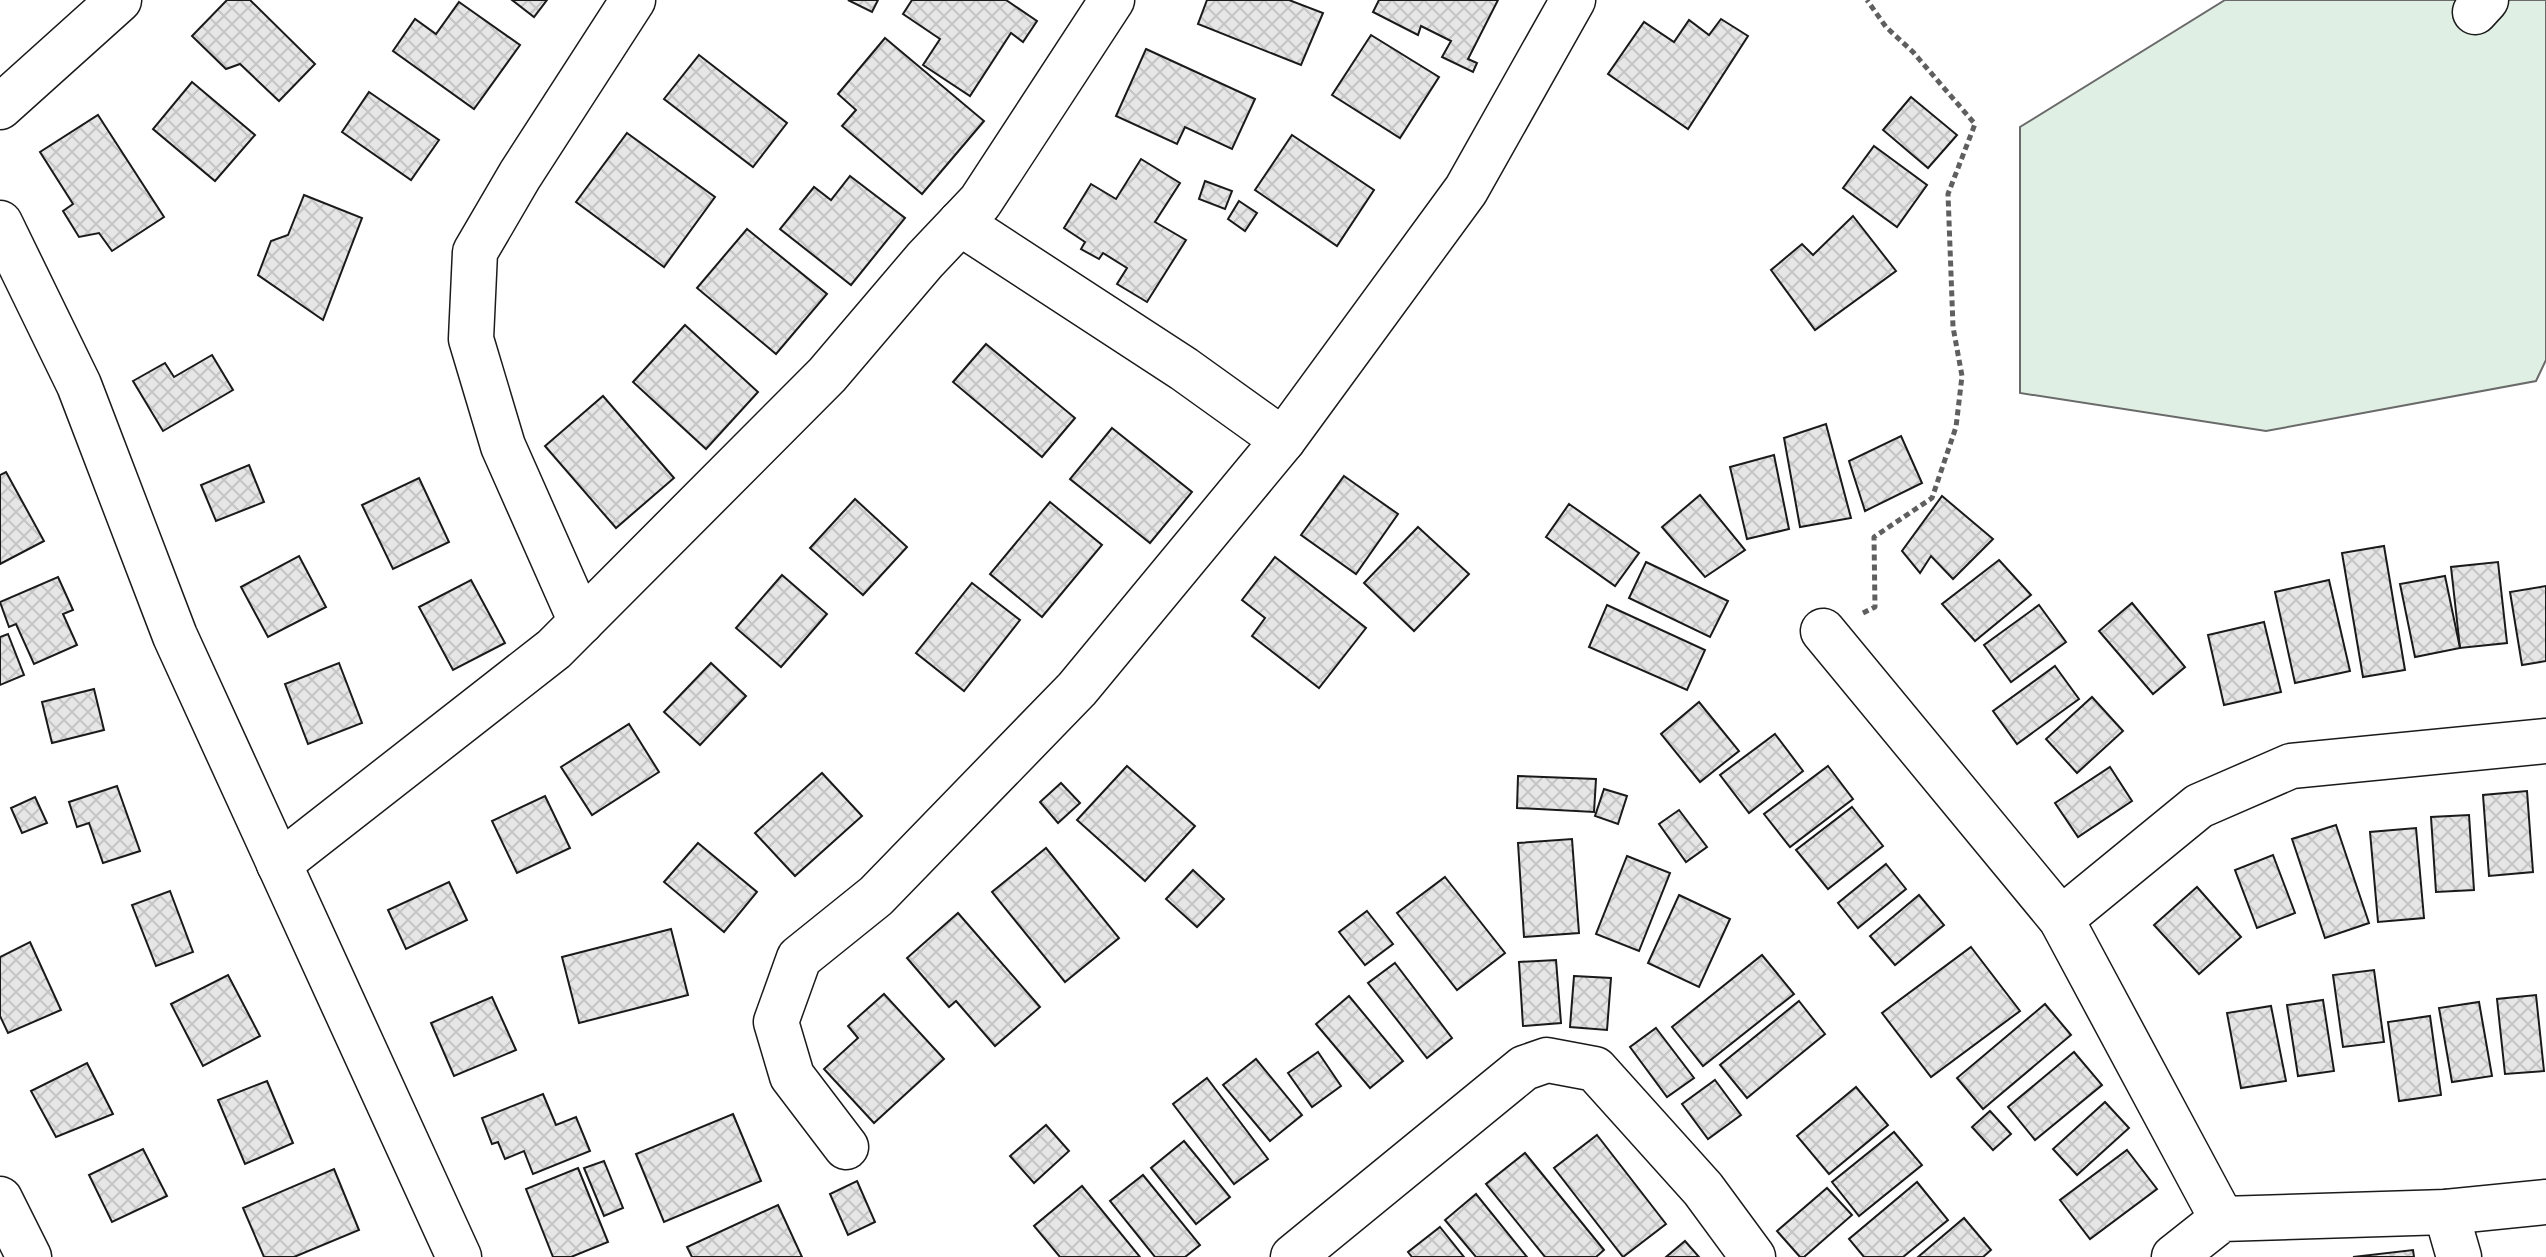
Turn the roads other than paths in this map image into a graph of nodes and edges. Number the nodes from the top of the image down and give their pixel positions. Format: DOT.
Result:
graph roads {
  1 [pos="119,0"];
  2 [pos="633,0"];
  3 [pos="1112,0"];
  4 [pos="1573,0"];
  5 [pos="0,107"];
  6 [pos="0,223"];
  7 [pos="960,223"];
  8 [pos="1283,440"];
  9 [pos="581,622"];
  10 [pos="1823,631"];
  11 [pos="2546,741"];
  12 [pos="279,864"];
  13 [pos="2061,919"];
  14 [pos="846,1147"];
  15 [pos="0,1199"];
  16 [pos="2546,1202"];
  17 [pos="2446,1212"];
  18 [pos="2222,1219"];
  19 [pos="29,1257"];
  20 [pos="459,1257"];
  21 [pos="1293,1257"];
  22 [pos="1753,1257"];
  23 [pos="2174,1257"];
  24 [pos="2459,1257"];
  1 -- 5 [label="street"];
  2 -- 9 [label="street"];
  3 -- 7 [label="street"];
  4 -- 8 [label="street"];
  6 -- 12 [label="street"];
  7 -- 8 [label="street"];
  7 -- 9 [label="street"];
  8 -- 14 [label="street"];
  9 -- 12 [label="street"];
  10 -- 13 [label="street"];
  11 -- 13 [label="street"];
  12 -- 20 [label="street"];
  13 -- 18 [label="street"];
  15 -- 19 [label="street"];
  16 -- 17 [label="street"];
  17 -- 18 [label="street"];
  17 -- 24 [label="street"];
  18 -- 23 [label="street"];
  21 -- 22 [label="street"];
}
